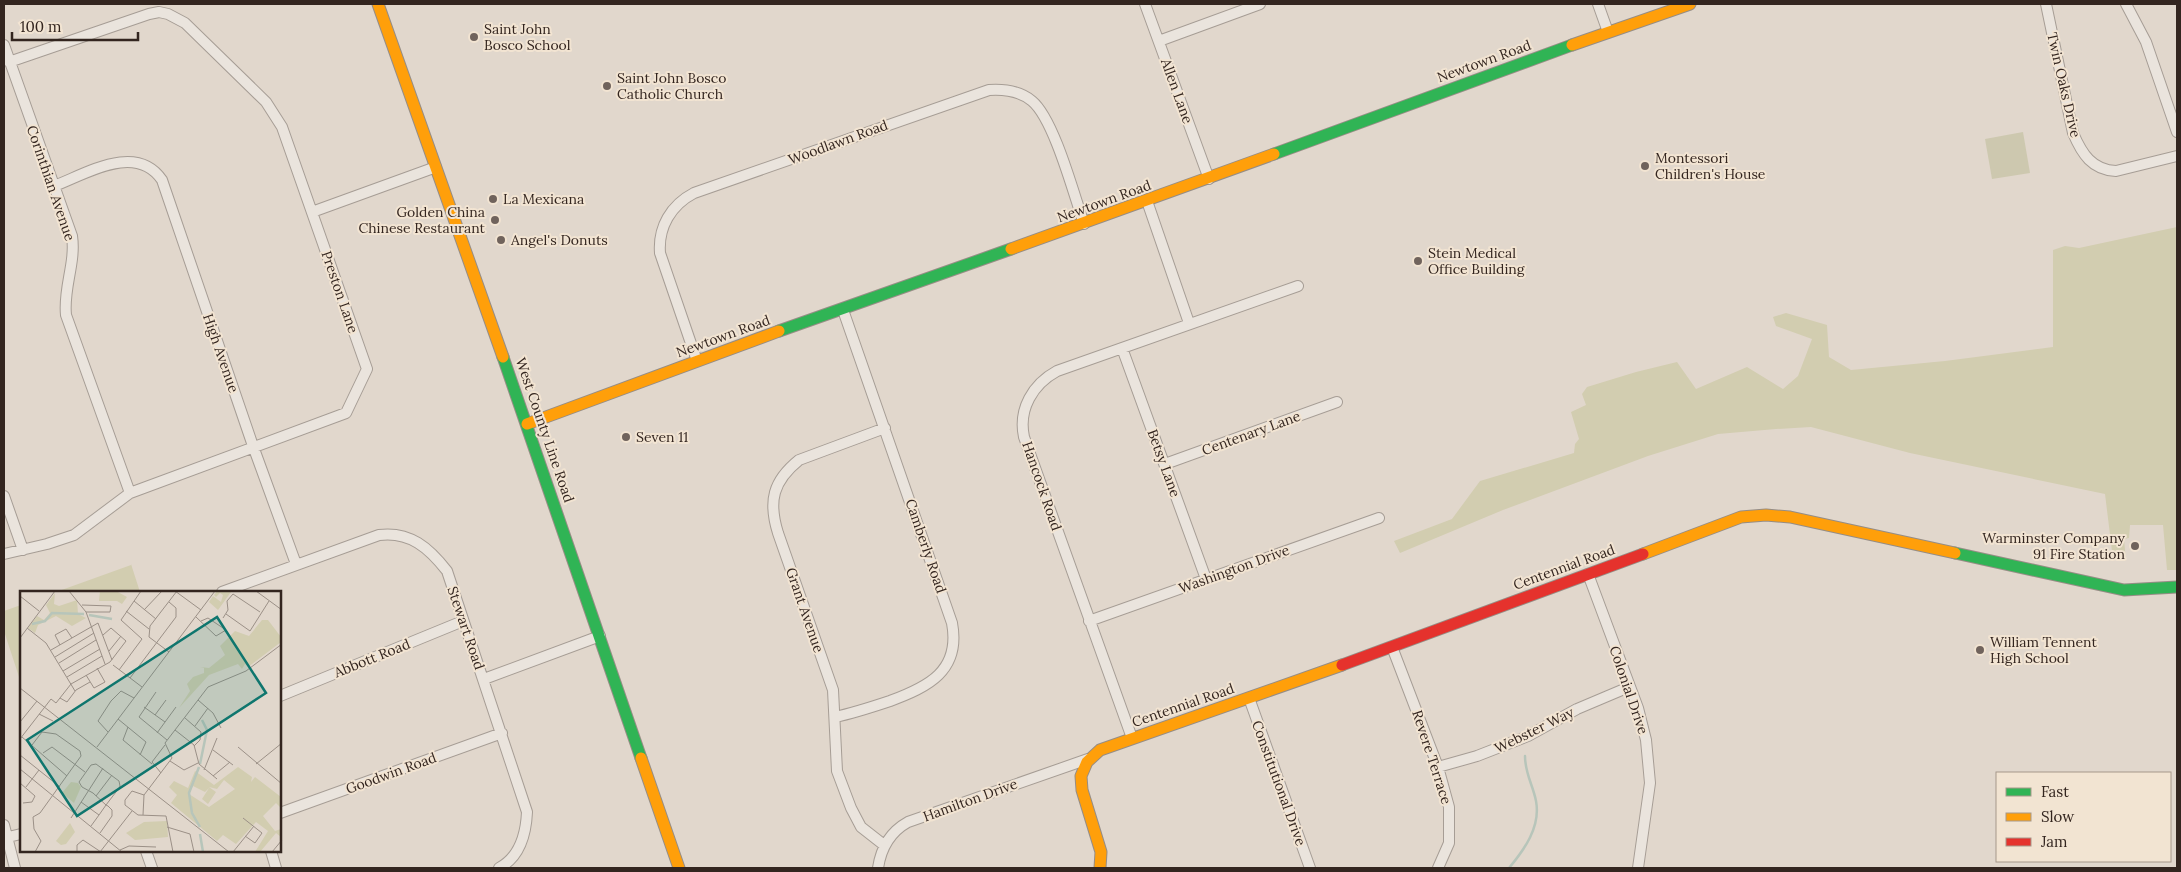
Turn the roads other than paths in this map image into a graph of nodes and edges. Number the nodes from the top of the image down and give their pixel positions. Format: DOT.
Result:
graph roads {
  1 [pos="378,4"];
  2 [pos="1145,4"];
  3 [pos="1260,4"];
  4 [pos="1598,4"];
  5 [pos="1690,4"];
  6 [pos="2046,4"];
  7 [pos="2126,4"];
  8 [pos="1608,32"];
  9 [pos="1158,41"];
  10 [pos="4,46"];
  11 [pos="9,62"];
  12 [pos="2177,132"];
  13 [pos="2177,156"];
  14 [pos="436,167"];
  15 [pos="1209,179"];
  16 [pos="54,186"];
  17 [pos="1147,202"];
  18 [pos="312,212"];
  19 [pos="1084,224"];
  20 [pos="1298,286"];
  21 [pos="843,310"];
  22 [pos="1189,323"];
  23 [pos="1122,348"];
  24 [pos="697,361"];
  25 [pos="1336,402"];
  26 [pos="527,424"];
  27 [pos="885,428"];
  28 [pos="252,446"];
  29 [pos="1165,464"];
  30 [pos="130,493"];
  31 [pos="4,496"];
  32 [pos="1379,518"];
  33 [pos="23,550"];
  34 [pos="4,554"];
  35 [pos="296,564"];
  36 [pos="1588,574"];
  37 [pos="1206,579"];
  38 [pos="2177,587"];
  39 [pos="225,591"];
  40 [pos="463,620"];
  41 [pos="1090,621"];
  42 [pos="600,636"];
  43 [pos="1392,646"];
  44 [pos="484,679"];
  45 [pos="1629,687"];
  46 [pos="281,696"];
  47 [pos="1249,698"];
  48 [pos="834,717"];
  49 [pos="502,733"];
  50 [pos="1132,738"];
  51 [pos="1088,759"];
  52 [pos="1438,767"];
  53 [pos="281,813"];
  54 [pos="4,825"];
  55 [pos="20,834"];
  56 [pos="5,838"];
  57 [pos="884,846"];
  58 [pos="146,852"];
  59 [pos="271,852"];
  60 [pos="16,868"];
  61 [pos="152,868"];
  62 [pos="276,868"];
  63 [pos="499,868"];
  64 [pos="680,868"];
  65 [pos="878,868"];
  66 [pos="1100,868"];
  67 [pos="1310,868"];
  68 [pos="1438,868"];
  69 [pos="1638,868"];
  1 -- 14 [label="street, West County Line Road"];
  2 -- 9 [label="street, Allen Lane"];
  3 -- 9 [label="street"];
  4 -- 8 [label="street"];
  5 -- 8 [label="street, Newtown Road"];
  6 -- 13 [label="street, Twin Oaks Drive"];
  7 -- 12 [label="street"];
  8 -- 15 [label="street, Newtown Road"];
  9 -- 15 [label="street, Allen Lane"];
  10 -- 11 [label="street, Corinthian Avenue"];
  11 -- 16 [label="street, Corinthian Avenue"];
  11 -- 18 [label="street, Preston Lane"];
  14 -- 18 [label="street"];
  14 -- 26 [label="street, West County Line Road"];
  15 -- 17 [label="street, Newtown Road"];
  16 -- 28 [label="street, High Avenue"];
  16 -- 30 [label="street, Corinthian Avenue"];
  17 -- 19 [label="street, Newtown Road"];
  17 -- 22 [label="street"];
  18 -- 28 [label="street, Preston Lane"];
  19 -- 21 [label="street, Newtown Road"];
  19 -- 24 [label="street, Woodlawn Road"];
  20 -- 22 [label="street, Hancock Road"];
  21 -- 24 [label="street, Newtown Road"];
  21 -- 27 [label="street, Camberly Road"];
  22 -- 23 [label="street, Hancock Road"];
  23 -- 29 [label="street, Betsy Lane"];
  23 -- 41 [label="street, Hancock Road"];
  24 -- 26 [label="street, Newtown Road"];
  25 -- 29 [label="street, Centenary Lane"];
  26 -- 42 [label="street, West County Line Road"];
  27 -- 48 [label="street, Grant Avenue"];
  27 -- 48 [label="street, Camberly Road"];
  28 -- 30 [label="street, Preston Lane"];
  28 -- 35 [label="street, High Avenue"];
  29 -- 37 [label="street, Betsy Lane"];
  30 -- 33 [label="street, Preston Lane"];
  31 -- 33 [label="street"];
  32 -- 37 [label="street, Washington Drive"];
  33 -- 34 [label="street, Preston Lane"];
  35 -- 39 [label="street"];
  35 -- 40 [label="street, Stewart Road"];
  36 -- 38 [label="street, Centennial Road"];
  36 -- 43 [label="street, Centennial Road"];
  36 -- 45 [label="street, Colonial Drive"];
  37 -- 41 [label="street, Washington Drive"];
  40 -- 44 [label="street, Stewart Road"];
  40 -- 46 [label="street, Abbott Road"];
  41 -- 50 [label="street, Hancock Road"];
  42 -- 44 [label="street"];
  42 -- 64 [label="street, West County Line Road"];
  43 -- 47 [label="street, Centennial Road"];
  43 -- 52 [label="street, Revere Terrace"];
  44 -- 49 [label="street, Stewart Road"];
  45 -- 52 [label="street, Webster Way"];
  45 -- 69 [label="street, Colonial Drive"];
  47 -- 50 [label="street, Centennial Road"];
  47 -- 67 [label="street, Constitutional Drive"];
  48 -- 57 [label="street, Grant Avenue"];
  49 -- 53 [label="street, Goodwin Road"];
  49 -- 63 [label="street, Stewart Road"];
  50 -- 51 [label="street, Centennial Road"];
  51 -- 57 [label="street, Hamilton Drive"];
  51 -- 66 [label="street"];
  52 -- 68 [label="street, Revere Terrace"];
  54 -- 56 [label="street"];
  55 -- 56 [label="street"];
  56 -- 60 [label="street"];
  57 -- 65 [label="street, Hamilton Drive"];
  58 -- 61 [label="street"];
  59 -- 62 [label="street"];
}
